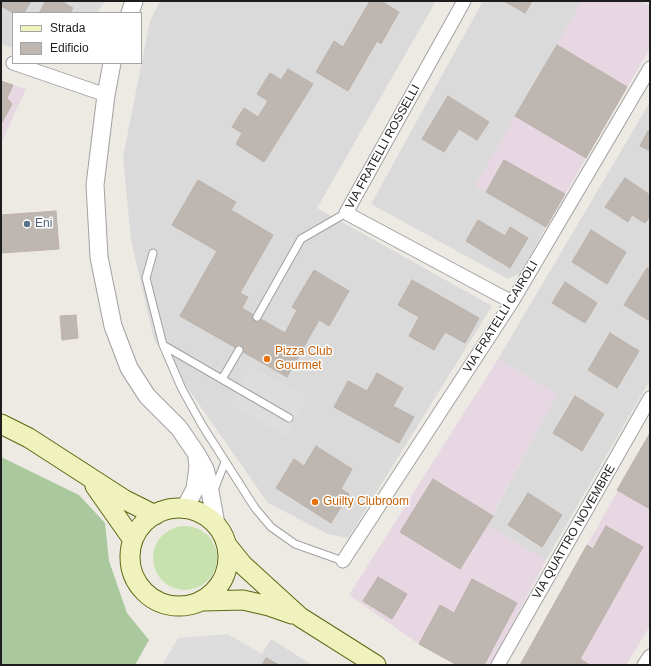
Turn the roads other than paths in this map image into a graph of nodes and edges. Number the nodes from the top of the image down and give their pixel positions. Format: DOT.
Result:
graph roads {
  1 [pos="134,1"];
  2 [pos="464,1"];
  3 [pos="130,12"];
  4 [pos="1,59"];
  5 [pos="12,63"];
  6 [pos="16,64"];
  7 [pos="112,64"];
  8 [pos="650,68"];
  9 [pos="106,95"];
  10 [pos="346,213"];
  11 [pos="153,253"];
  12 [pos="512,302"];
  13 [pos="257,317"];
  14 [pos="163,345"];
  15 [pos="239,350"];
  16 [pos="222,379"];
  17 [pos="650,398"];
  18 [pos="289,418"];
  19 [pos="1,424"];
  20 [pos="196,453"];
  21 [pos="225,462"];
  22 [pos="88,477"];
  23 [pos="211,498"];
  24 [pos="182,508"];
  25 [pos="155,515"];
  26 [pos="216,524"];
  27 [pos="133,540"];
  28 [pos="226,544"];
  29 [pos="343,561"];
  30 [pos="204,601"];
  31 [pos="300,617"];
  32 [pos="650,656"];
  33 [pos="376,665"];
  34 [pos="498,665"];
  35 [pos="644,665"];
  1 -- 3 [label="street"];
  2 -- 10 [label="street, VIA FRATELLI ROSSELLI"];
  4 -- 5 [label="street"];
  6 -- 9 [label="street"];
  7 -- 9 [label="street"];
  8 -- 12 [label="street, VIA FRATELLI CAIROLI"];
  9 -- 20 [label="street"];
  10 -- 12 [label="street, VIA FRATELLI ROSSELLI"];
  10 -- 13 [label="lane"];
  11 -- 14 [label="lane"];
  12 -- 29 [label="street, VIA FRATELLI CAIROLI"];
  14 -- 16 [label="lane"];
  14 -- 21 [label="lane"];
  15 -- 16 [label="lane"];
  16 -- 18 [label="lane"];
  17 -- 34 [label="street, VIA QUATTRO NOVEMBRE"];
  19 -- 22 [label="main road"];
  20 -- 23 [label="street"];
  20 -- 24 [label="street"];
  21 -- 23 [label="lane"];
  21 -- 29 [label="lane"];
  22 -- 25 [label="main road"];
  22 -- 27 [label="main road"];
  23 -- 26 [label="street"];
  24 -- 25 [label="main road"];
  24 -- 26 [label="main road"];
  25 -- 27 [label="main road"];
  26 -- 28 [label="main road"];
  27 -- 30 [label="main road"];
  28 -- 30 [label="main road"];
  28 -- 31 [label="main road"];
  30 -- 31 [label="main road"];
  31 -- 33 [label="main road"];
  32 -- 35 [label="street"];
}
